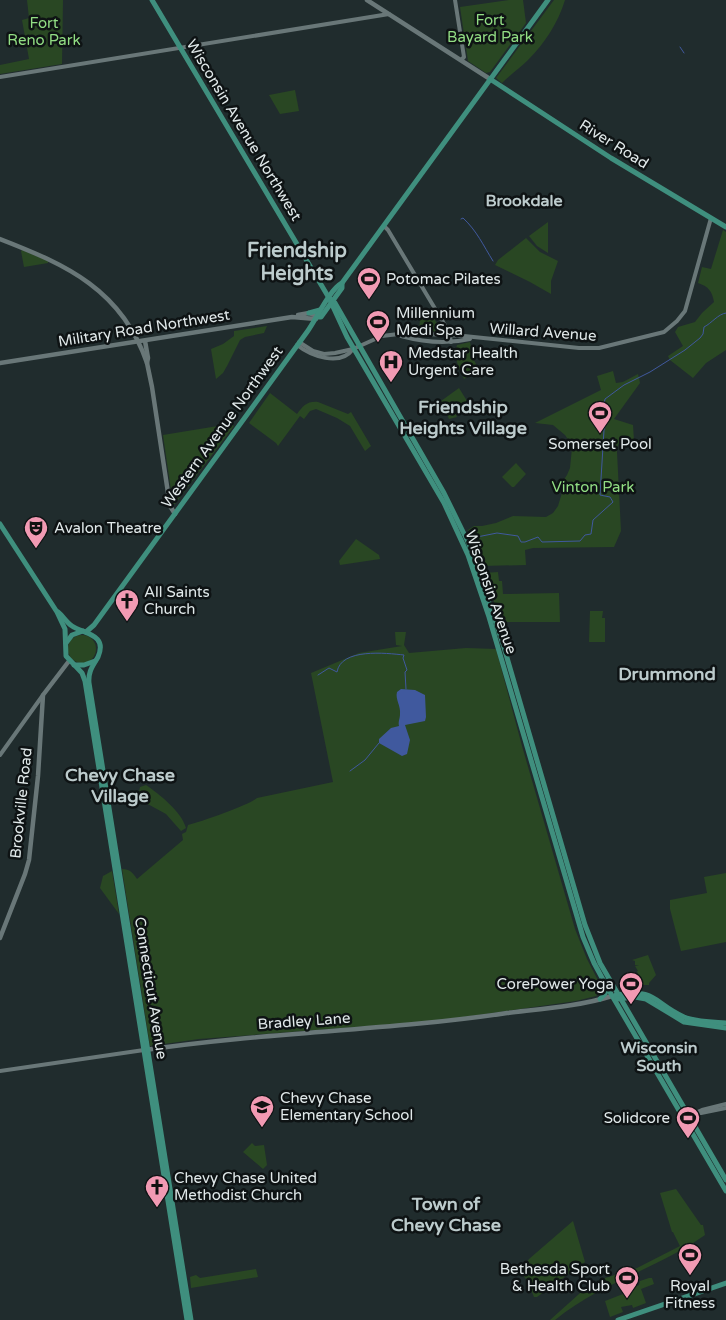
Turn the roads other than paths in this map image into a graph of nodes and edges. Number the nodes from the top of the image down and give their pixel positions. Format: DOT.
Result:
graph roads {
  1 [pos="152,0"];
  2 [pos="368,0"];
  3 [pos="455,0"];
  4 [pos="548,0"];
  5 [pos="390,14"];
  6 [pos="180,48"];
  7 [pos="461,60"];
  8 [pos="0,76"];
  9 [pos="490,79"];
  10 [pos="710,218"];
  11 [pos="384,226"];
  12 [pos="726,227"];
  13 [pos="0,239"];
  14 [pos="331,301"];
  15 [pos="320,310"];
  16 [pos="308,313"];
  17 [pos="292,317"];
  18 [pos="316,318"];
  19 [pos="397,335"];
  20 [pos="451,336"];
  21 [pos="472,338"];
  22 [pos="145,341"];
  23 [pos="138,342"];
  24 [pos="451,342"];
  25 [pos="298,344"];
  26 [pos="140,347"];
  27 [pos="356,347"];
  28 [pos="344,351"];
  29 [pos="341,357"];
  30 [pos="0,363"];
  31 [pos="147,363"];
  32 [pos="175,514"];
  33 [pos="0,524"];
  34 [pos="58,612"];
  35 [pos="94,625"];
  36 [pos="85,631"];
  37 [pos="95,636"];
  38 [pos="65,643"];
  39 [pos="95,661"];
  40 [pos="71,663"];
  41 [pos="43,695"];
  42 [pos="0,755"];
  43 [pos="0,938"];
  44 [pos="607,987"];
  45 [pos="615,997"];
  46 [pos="600,999"];
  47 [pos="694,1020"];
  48 [pos="684,1022"];
  49 [pos="726,1023"];
  50 [pos="726,1028"];
  51 [pos="146,1050"];
  52 [pos="0,1071"];
  53 [pos="726,1106"];
  54 [pos="687,1117"];
  55 [pos="711,1159"];
  56 [pos="726,1180"];
  57 [pos="726,1191"];
  58 [pos="726,1283"];
  59 [pos="187,1320"];
  60 [pos="191,1320"];
  61 [pos="618,1320"];
  1 -- 6 [label="main road, Wisconsin Avenue Northwest"];
  2 -- 5 [label="main road"];
  3 -- 7 [label="street"];
  4 -- 9 [label="main road, Western Avenue Northwest"];
  5 -- 6 [label="street"];
  5 -- 7 [label="main road"];
  6 -- 8 [label="street"];
  6 -- 14 [label="main road, Wisconsin Avenue Northwest"];
  7 -- 9 [label="main road"];
  9 -- 10 [label="main road, River Road"];
  9 -- 11 [label="main road, Western Avenue Northwest"];
  10 -- 12 [label="main road, River Road"];
  10 -- 21 [label="street, Willard Avenue"];
  11 -- 14 [label="main road, Western Avenue Northwest"];
  11 -- 20 [label="street"];
  13 -- 23 [label="main road"];
  14 -- 15 [label="main road, Western Avenue Northwest"];
  14 -- 18 [label="main road, Western Avenue Northwest"];
  14 -- 27 [label="main road, Wisconsin Avenue"];
  15 -- 16 [label="main road"];
  15 -- 18 [label="main road, Western Avenue Northwest"];
  16 -- 17 [label="main road, Military Road Northwest"];
  16 -- 18 [label="main road"];
  17 -- 18 [label="main road, Military Road Northwest"];
  17 -- 22 [label="main road, Military Road Northwest"];
  18 -- 25 [label="main road, Western Avenue Northwest"];
  19 -- 20 [label="street, Willard Avenue"];
  19 -- 24 [label="street, Willard Avenue"];
  19 -- 27 [label="street, Willard Avenue"];
  20 -- 21 [label="street, Willard Avenue"];
  20 -- 24 [label="street"];
  21 -- 24 [label="street, Willard Avenue"];
  22 -- 23 [label="main road, Military Road Northwest"];
  22 -- 26 [label="main road"];
  22 -- 31 [label="main road"];
  23 -- 26 [label="main road"];
  23 -- 30 [label="main road, Military Road Northwest"];
  25 -- 28 [label="street"];
  25 -- 29 [label="street"];
  25 -- 32 [label="main road, Western Avenue Northwest"];
  26 -- 31 [label="main road"];
  27 -- 28 [label="street"];
  27 -- 29 [label="street"];
  27 -- 44 [label="main road, Wisconsin Avenue"];
  27 -- 45 [label="main road, Wisconsin Avenue"];
  28 -- 29 [label="street"];
  31 -- 32 [label="main road"];
  32 -- 35 [label="main road, Western Avenue Northwest"];
  33 -- 34 [label="main road"];
  34 -- 36 [label="main road"];
  34 -- 38 [label="main road"];
  35 -- 36 [label="main road, Western Avenue Northwest"];
  35 -- 37 [label="main road"];
  36 -- 37 [label="main road"];
  36 -- 38 [label="main road"];
  37 -- 39 [label="main road"];
  38 -- 40 [label="main road"];
  39 -- 40 [label="main road"];
  39 -- 51 [label="main road, Connecticut Avenue"];
  40 -- 41 [label="main road"];
  40 -- 51 [label="main road, Connecticut Avenue"];
  41 -- 42 [label="street"];
  41 -- 43 [label="main road, Brookville Road"];
  44 -- 45 [label="main road, Wisconsin Avenue"];
  44 -- 46 [label="main road"];
  45 -- 46 [label="main road, Bradley Lane"];
  45 -- 47 [label="main road"];
  45 -- 48 [label="main road"];
  45 -- 54 [label="main road, Wisconsin Avenue"];
  46 -- 51 [label="main road, Bradley Lane"];
  47 -- 48 [label="main road"];
  47 -- 49 [label="main road"];
  48 -- 50 [label="main road"];
  51 -- 52 [label="street, Bradley Lane"];
  51 -- 59 [label="main road, Connecticut Avenue"];
  51 -- 60 [label="main road, Connecticut Avenue"];
  53 -- 54 [label="street"];
  54 -- 55 [label="main road, Wisconsin Avenue"];
  55 -- 56 [label="main road, Wisconsin Avenue"];
  55 -- 57 [label="main road, Wisconsin Avenue"];
  58 -- 61 [label="main road"];
}
